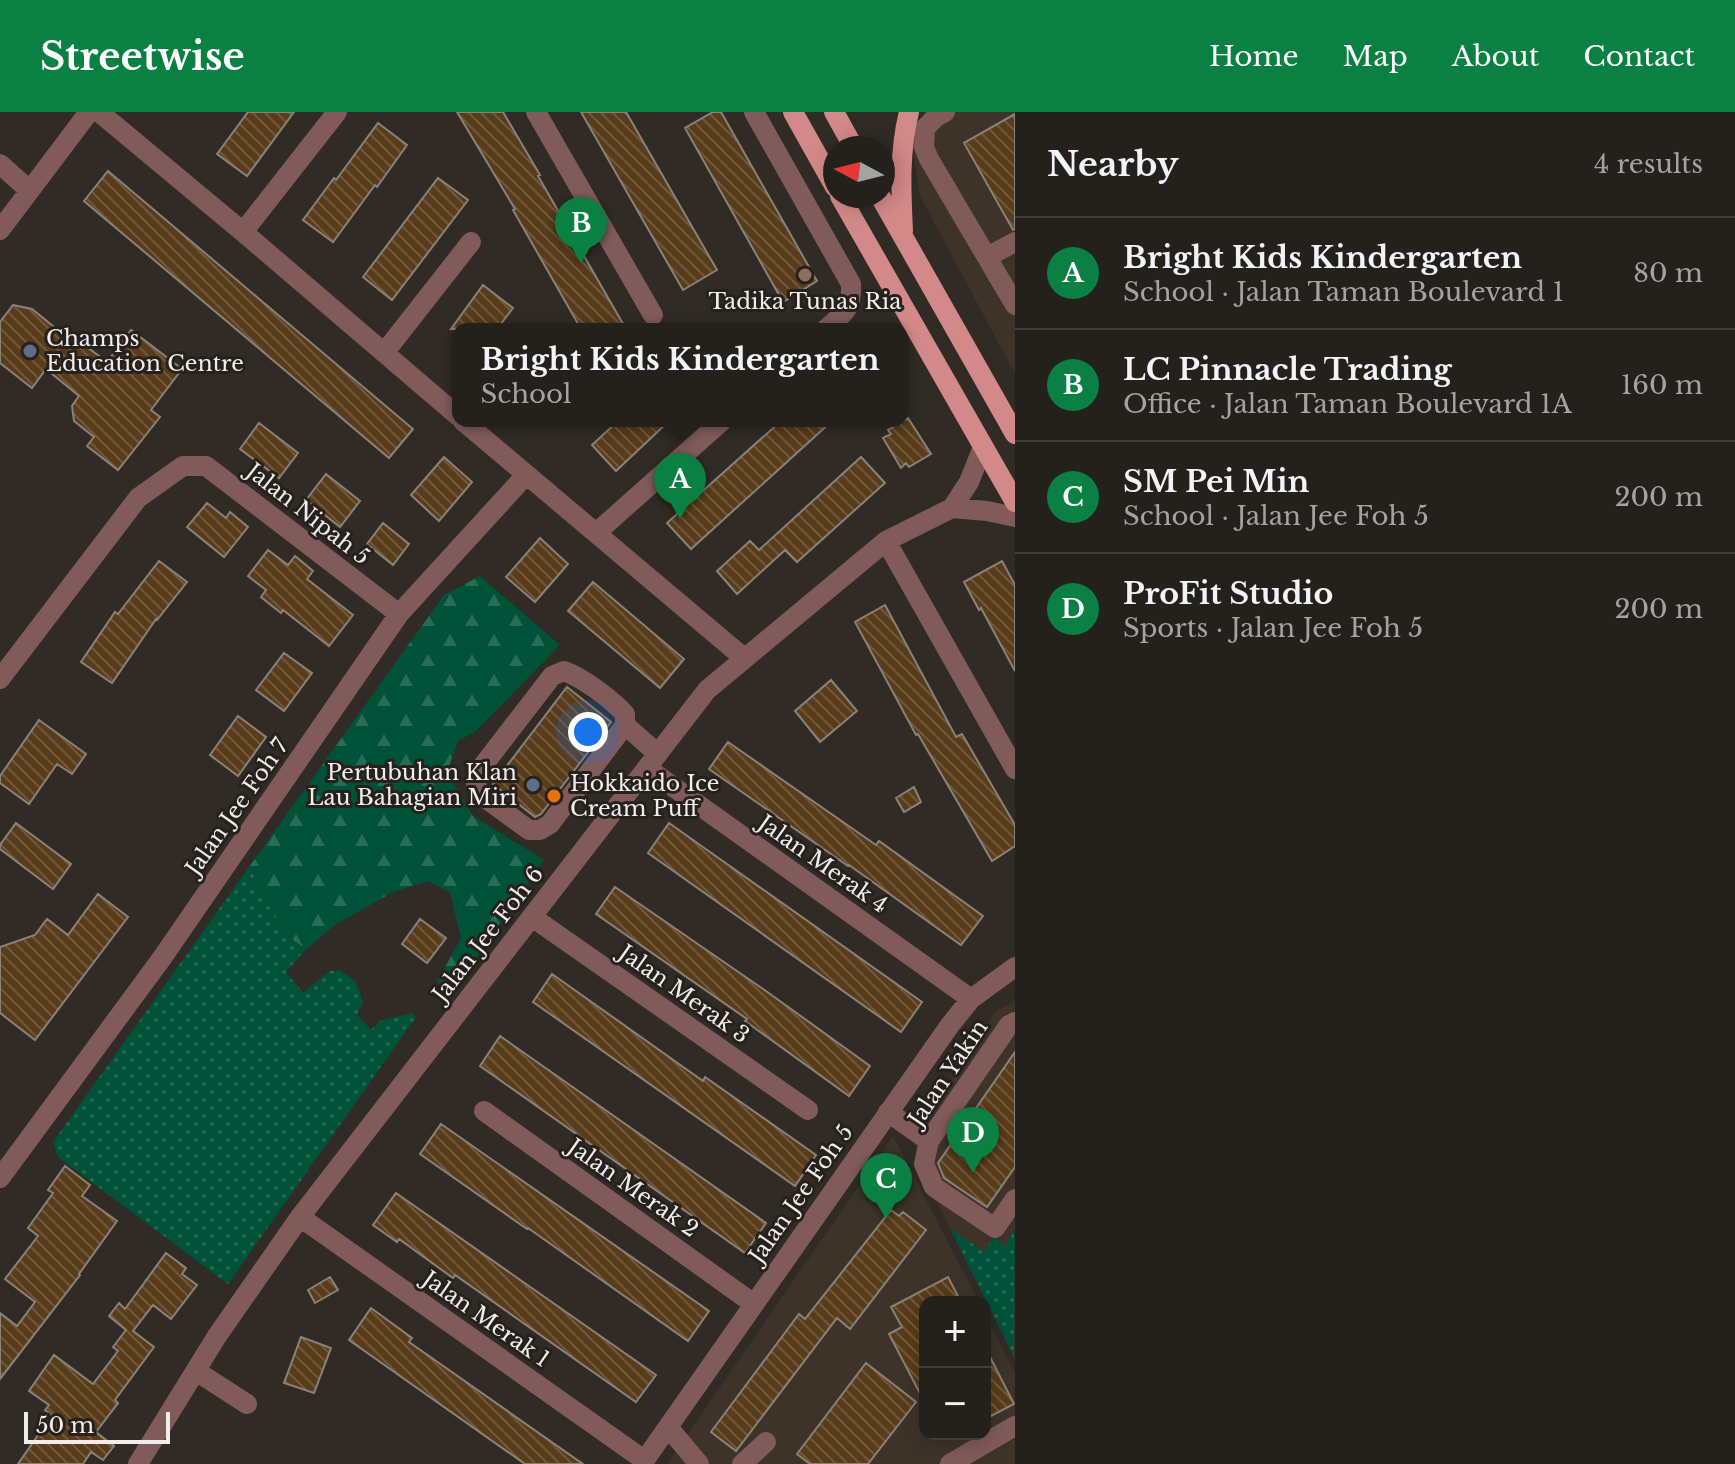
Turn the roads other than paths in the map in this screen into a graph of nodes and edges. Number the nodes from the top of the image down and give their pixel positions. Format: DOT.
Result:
graph roads {
  1 [pos="89,112"];
  2 [pos="99,112"];
  3 [pos="337,112"];
  4 [pos="536,112"];
  5 [pos="754,112"];
  6 [pos="793,112"];
  7 [pos="909,112"];
  8 [pos="945,112"];
  9 [pos="836,114"];
  10 [pos="837,136"];
  11 [pos="848,136"];
  12 [pos="0,164"];
  13 [pos="823,166"];
  14 [pos="29,190"];
  15 [pos="849,208"];
  16 [pos="887,208"];
  17 [pos="0,230"];
  18 [pos="243,232"];
  19 [pos="904,239"];
  20 [pos="471,242"];
  21 [pos="1015,242"];
  22 [pos="987,257"];
  23 [pos="1015,305"];
  24 [pos="653,315"];
  25 [pos="833,323"];
  26 [pos="384,353"];
  27 [pos="452,411"];
  28 [pos="470,427"];
  29 [pos="715,427"];
  30 [pos="1015,434"];
  31 [pos="983,447"];
  32 [pos="526,475"];
  33 [pos="1015,502"];
  34 [pos="952,508"];
  35 [pos="1015,517"];
  36 [pos="596,533"];
  37 [pos="886,541"];
  38 [pos="399,614"];
  39 [pos="744,658"];
  40 [pos="0,679"];
  41 [pos="625,725"];
  42 [pos="653,761"];
  43 [pos="1015,769"];
  44 [pos="532,917"];
  45 [pos="1015,967"];
  46 [pos="971,999"];
  47 [pos="1013,1026"];
  48 [pos="808,1110"];
  49 [pos="484,1111"];
  50 [pos="888,1112"];
  51 [pos="929,1141"];
  52 [pos="0,1178"];
  53 [pos="1015,1199"];
  54 [pos="300,1217"];
  55 [pos="754,1304"];
  56 [pos="196,1371"];
  57 [pos="247,1404"];
  58 [pos="1015,1426"];
  59 [pos="668,1427"];
  60 [pos="766,1442"];
  61 [pos="643,1462"];
  62 [pos="138,1464"];
  63 [pos="699,1464"];
  64 [pos="742,1464"];
  65 [pos="950,1464"];
  1 -- 14 [label="street"];
  2 -- 18 [label="street"];
  3 -- 18 [label="street"];
  4 -- 24 [label="street"];
  5 -- 25 [label="street"];
  6 -- 13 [label="main road"];
  7 -- 19 [label="main road"];
  8 -- 22 [label="street"];
  9 -- 10 [label="main road"];
  9 -- 11 [label="main road"];
  12 -- 14 [label="street"];
  14 -- 17 [label="street"];
  15 -- 31 [label="main road"];
  16 -- 19 [label="main road"];
  18 -- 26 [label="street"];
  19 -- 30 [label="main road"];
  20 -- 26 [label="street"];
  21 -- 22 [label="street"];
  22 -- 23 [label="street"];
  26 -- 27 [label="street"];
  28 -- 32 [label="street"];
  29 -- 36 [label="street"];
  31 -- 33 [label="main road"];
  31 -- 34 [label="street"];
  32 -- 36 [label="street"];
  32 -- 38 [label="street, Jalan Jee Foh 7"];
  34 -- 35 [label="street"];
  34 -- 37 [label="street, Jalan Jee Foh 6"];
  36 -- 39 [label="street"];
  37 -- 39 [label="street, Jalan Jee Foh 6"];
  37 -- 43 [label="street"];
  38 -- 40 [label="street, Jalan Nipah 5"];
  38 -- 52 [label="street, Jalan Jee Foh 7"];
  39 -- 42 [label="street, Jalan Jee Foh 6"];
  41 -- 41 [label="street, Jalan Merak 4"];
  41 -- 42 [label="street, Jalan Merak 4"];
  42 -- 44 [label="street, Jalan Jee Foh 6"];
  42 -- 46 [label="street, Jalan Merak 4"];
  44 -- 48 [label="street, Jalan Merak 3"];
  44 -- 54 [label="street, Jalan Jee Foh 6"];
  45 -- 46 [label="street, Jalan Jee Foh 5"];
  46 -- 50 [label="street, Jalan Jee Foh 5"];
  47 -- 51 [label="street, Jalan Yakin"];
  49 -- 55 [label="street, Jalan Merak 2"];
  50 -- 51 [label="street"];
  50 -- 55 [label="street, Jalan Jee Foh 5"];
  51 -- 53 [label="street, Jalan Yakin"];
  54 -- 56 [label="street, Jalan Jee Foh 6"];
  54 -- 61 [label="street, Jalan Merak 1"];
  55 -- 59 [label="street, Jalan Jee Foh 5"];
  56 -- 57 [label="street"];
  56 -- 62 [label="street, Jalan Jee Foh 6"];
  58 -- 65 [label="street"];
  59 -- 61 [label="street, Jalan Jee Foh 5"];
  59 -- 63 [label="street"];
  60 -- 64 [label="street"];
}
